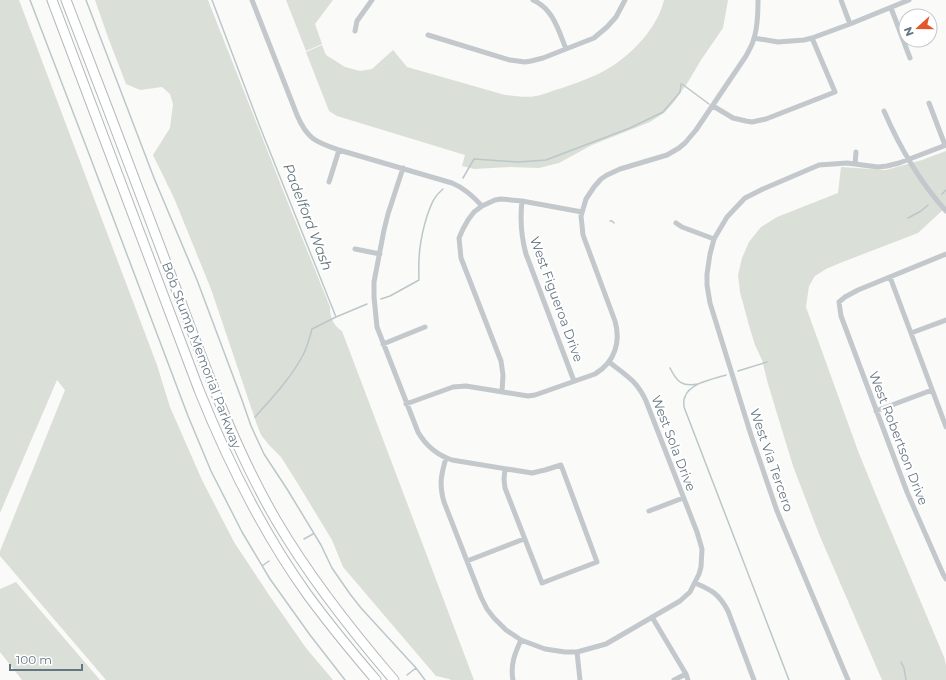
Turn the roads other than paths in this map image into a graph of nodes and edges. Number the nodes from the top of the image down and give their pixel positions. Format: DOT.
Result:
graph roads {
  1 [pos="52,0"];
  2 [pos="66,0"];
  3 [pos="252,0"];
  4 [pos="372,0"];
  5 [pos="533,0"];
  6 [pos="625,0"];
  7 [pos="758,0"];
  8 [pos="841,0"];
  9 [pos="909,0"];
  10 [pos="891,8"];
  11 [pos="850,24"];
  12 [pos="355,31"];
  13 [pos="428,35"];
  14 [pos="754,38"];
  15 [pos="812,38"];
  16 [pos="566,49"];
  17 [pos="910,58"];
  18 [pos="928,103"];
  19 [pos="713,106"];
  20 [pos="884,111"];
  21 [pos="946,145"];
  22 [pos="339,150"];
  23 [pos="856,152"];
  24 [pos="907,159"];
  25 [pos="855,164"];
  26 [pos="403,168"];
  27 [pos="329,182"];
  28 [pos="522,201"];
  29 [pos="482,206"];
  30 [pos="946,211"];
  31 [pos="582,212"];
  32 [pos="676,223"];
  33 [pos="714,239"];
  34 [pos="355,249"];
  35 [pos="380,254"];
  36 [pos="946,254"];
  37 [pos="890,277"];
  38 [pos="946,320"];
  39 [pos="425,328"];
  40 [pos="911,333"];
  41 [pos="383,344"];
  42 [pos="609,362"];
  43 [pos="574,381"];
  44 [pos="932,390"];
  45 [pos="502,392"];
  46 [pos="406,404"];
  47 [pos="876,411"];
  48 [pos="946,427"];
  49 [pos="446,458"];
  50 [pos="505,468"];
  51 [pos="683,498"];
  52 [pos="649,511"];
  53 [pos="524,539"];
  54 [pos="467,561"];
  55 [pos="946,579"];
  56 [pos="695,583"];
  57 [pos="652,618"];
  58 [pos="521,640"];
  59 [pos="577,652"];
  60 [pos="686,674"];
  61 [pos="376,680"];
  62 [pos="394,680"];
  63 [pos="513,680"];
  64 [pos="580,680"];
  65 [pos="674,680"];
  66 [pos="688,680"];
  67 [pos="754,680"];
  68 [pos="848,680"];
  1 -- 61 [label="highway, Bob Stump Memorial Parkway"];
  2 -- 62 [label="highway, Bob Stump Memorial Parkway"];
  3 -- 22 [label="street"];
  4 -- 12 [label="street"];
  5 -- 16 [label="street"];
  6 -- 16 [label="street"];
  7 -- 14 [label="street"];
  8 -- 11 [label="street"];
  9 -- 10 [label="street"];
  10 -- 11 [label="street"];
  10 -- 17 [label="street"];
  11 -- 15 [label="street"];
  13 -- 16 [label="street"];
  14 -- 15 [label="street"];
  14 -- 19 [label="street"];
  15 -- 19 [label="street"];
  18 -- 21 [label="street"];
  19 -- 31 [label="street"];
  20 -- 24 [label="street"];
  21 -- 24 [label="street, West Via Tercero"];
  22 -- 26 [label="street"];
  22 -- 27 [label="street"];
  23 -- 25 [label="street"];
  24 -- 25 [label="street, West Via Tercero"];
  24 -- 30 [label="street"];
  25 -- 33 [label="street, West Via Tercero"];
  26 -- 29 [label="street"];
  26 -- 35 [label="street"];
  28 -- 29 [label="street"];
  28 -- 31 [label="street"];
  28 -- 43 [label="street, West Figueroa Drive"];
  29 -- 45 [label="street"];
  31 -- 42 [label="street"];
  32 -- 33 [label="street"];
  33 -- 68 [label="street, West Via Tercero"];
  34 -- 35 [label="street"];
  35 -- 41 [label="street"];
  36 -- 37 [label="street"];
  37 -- 40 [label="street"];
  37 -- 47 [label="street, West Robertson Drive"];
  38 -- 40 [label="street"];
  39 -- 41 [label="street"];
  40 -- 44 [label="street"];
  41 -- 46 [label="street"];
  42 -- 43 [label="street"];
  42 -- 51 [label="street, West Sola Drive"];
  43 -- 45 [label="street"];
  44 -- 47 [label="street"];
  44 -- 48 [label="street"];
  45 -- 46 [label="street"];
  46 -- 49 [label="street"];
  47 -- 55 [label="street, West Robertson Drive"];
  49 -- 50 [label="street"];
  49 -- 54 [label="street"];
  50 -- 53 [label="street"];
  50 -- 53 [label="street"];
  51 -- 52 [label="street"];
  51 -- 56 [label="street, West Sola Drive"];
  53 -- 54 [label="street"];
  54 -- 58 [label="street"];
  56 -- 57 [label="street"];
  56 -- 67 [label="street"];
  57 -- 59 [label="street"];
  57 -- 60 [label="street"];
  58 -- 59 [label="street"];
  58 -- 63 [label="street"];
  59 -- 64 [label="street"];
  60 -- 65 [label="street"];
  60 -- 66 [label="street"];
}
